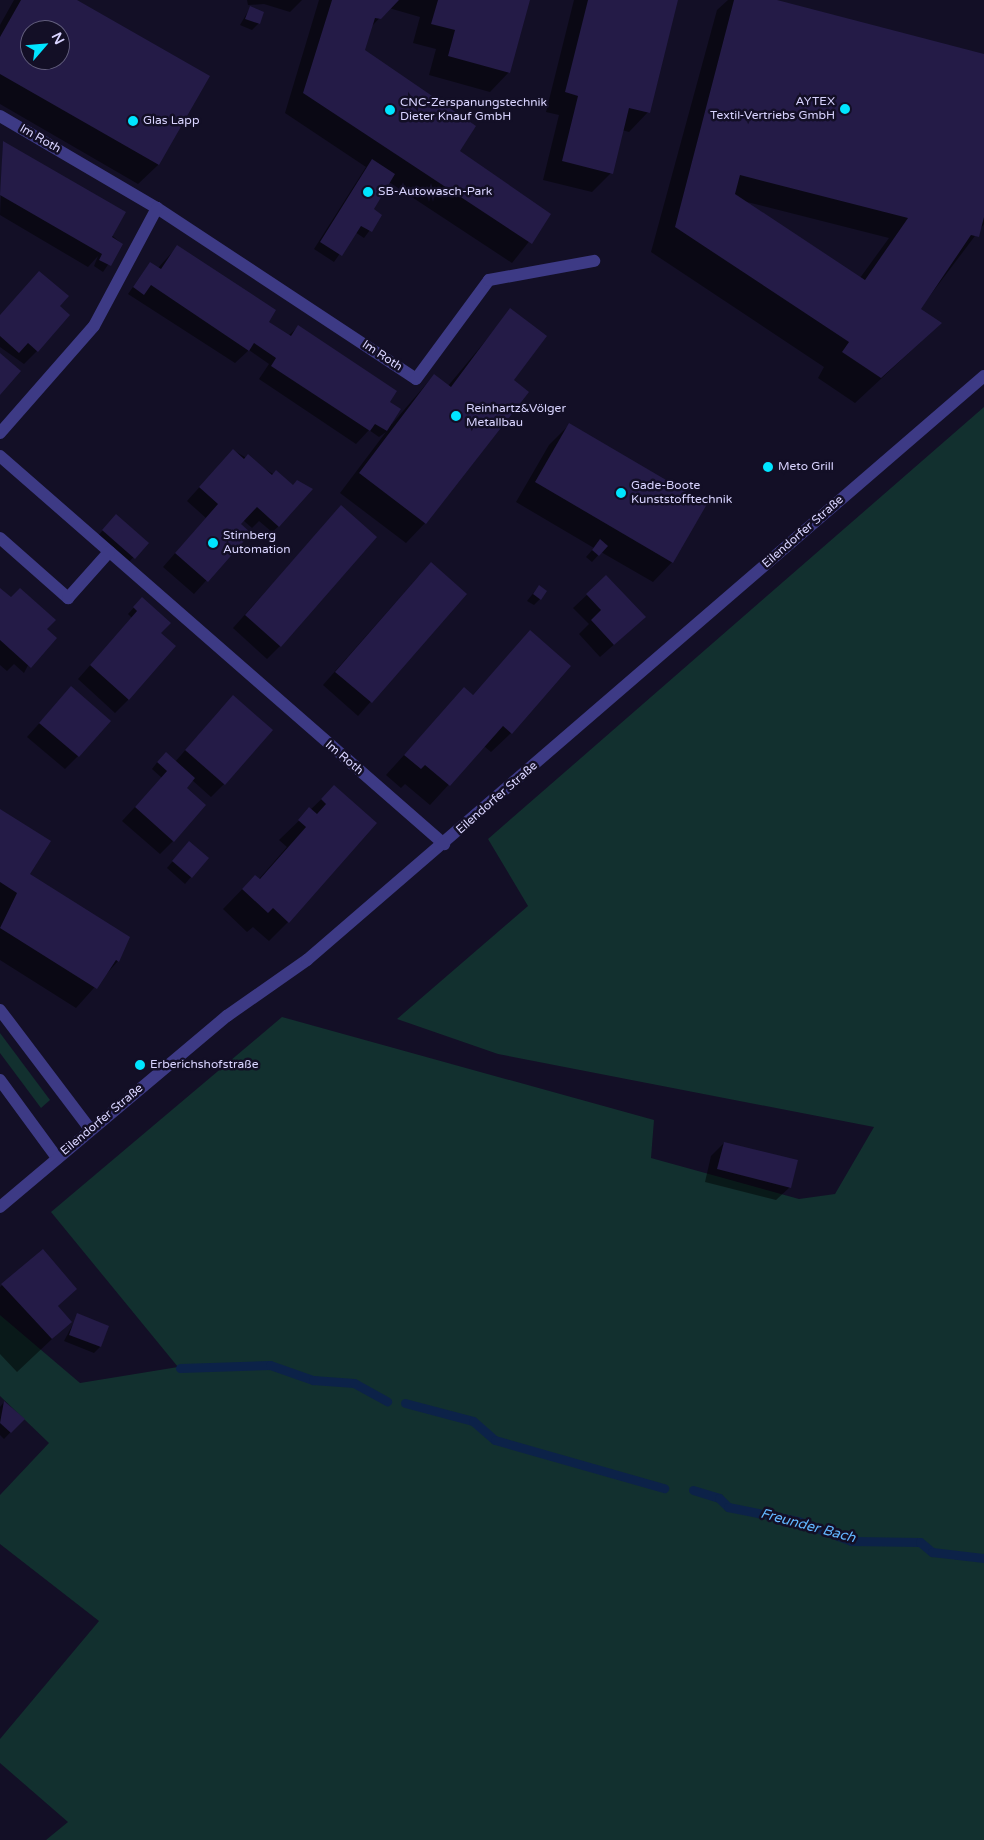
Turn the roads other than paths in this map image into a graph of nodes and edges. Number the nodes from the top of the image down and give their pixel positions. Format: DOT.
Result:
graph roads {
  1 [pos="0,116"];
  2 [pos="158,208"];
  3 [pos="594,261"];
  4 [pos="984,376"];
  5 [pos="0,433"];
  6 [pos="0,456"];
  7 [pos="0,538"];
  8 [pos="109,552"];
  9 [pos="444,844"];
  10 [pos="0,1010"];
  11 [pos="0,1080"];
  12 [pos="90,1129"];
  13 [pos="57,1158"];
  14 [pos="0,1207"];
  1 -- 2 [label="street, Im Roth"];
  2 -- 3 [label="street, Im Roth"];
  2 -- 5 [label="street"];
  4 -- 9 [label="street, Eilendorfer Straße"];
  6 -- 8 [label="street, Im Roth"];
  7 -- 8 [label="street"];
  8 -- 9 [label="street, Im Roth"];
  9 -- 12 [label="street, Eilendorfer Straße"];
  10 -- 12 [label="street"];
  11 -- 13 [label="street"];
  12 -- 13 [label="street, Eilendorfer Straße"];
  13 -- 14 [label="street, Eilendorfer Straße"];
}
